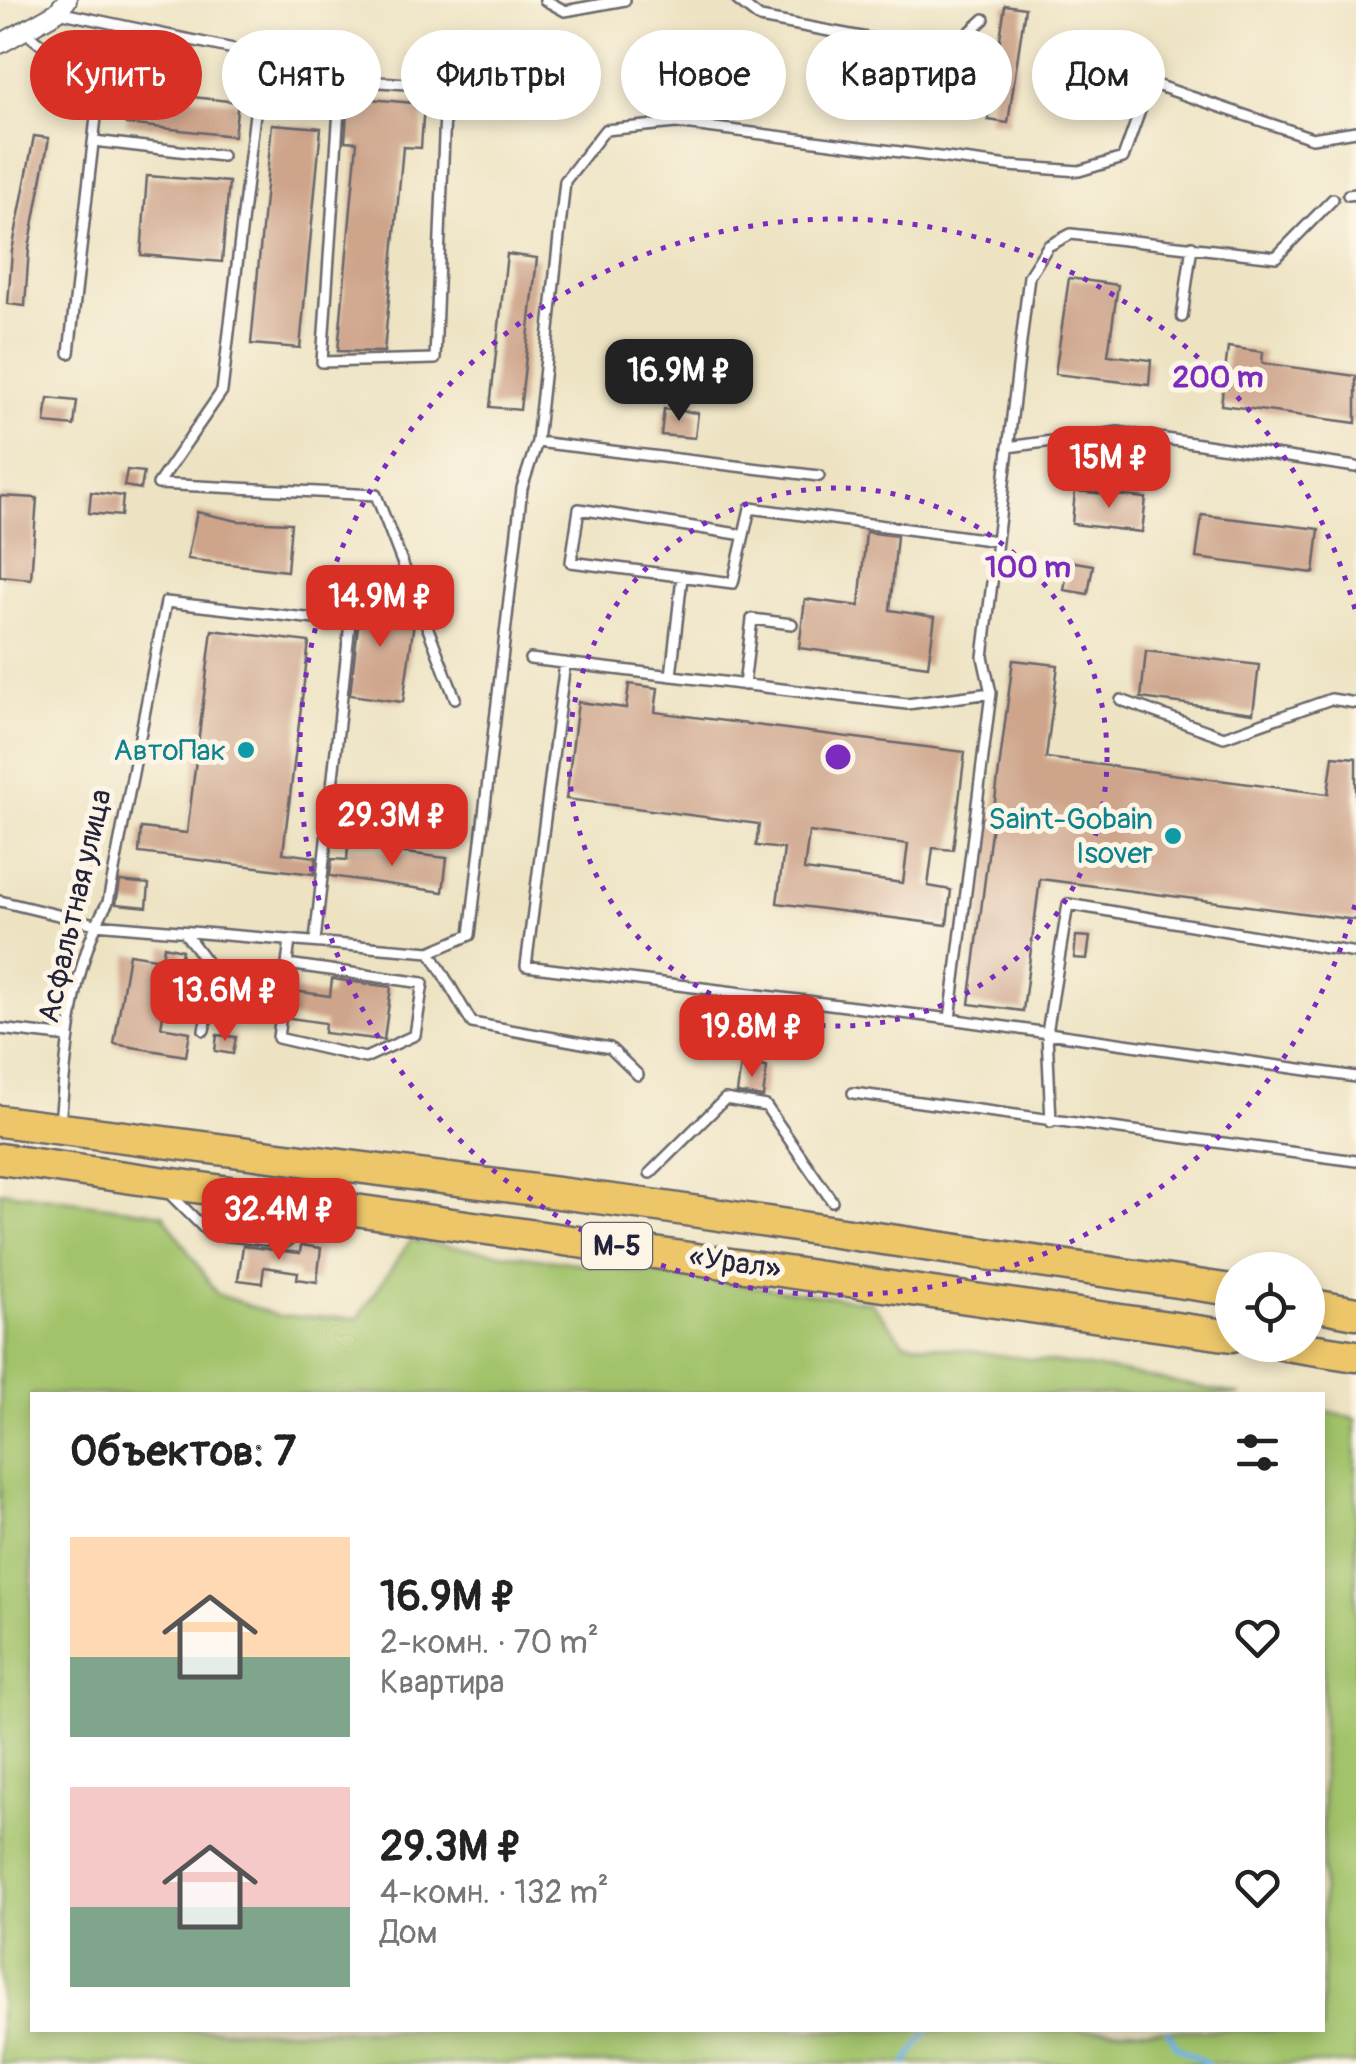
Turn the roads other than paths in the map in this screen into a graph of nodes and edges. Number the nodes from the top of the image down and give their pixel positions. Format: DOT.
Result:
graph roads {
  1 [pos="545,0"];
  2 [pos="625,0"];
  3 [pos="737,0"];
  4 [pos="62,6"];
  5 [pos="984,20"];
  6 [pos="22,28"];
  7 [pos="0,44"];
  8 [pos="222,45"];
  9 [pos="341,79"];
  10 [pos="254,120"];
  11 [pos="1356,131"];
  12 [pos="94,141"];
  13 [pos="222,156"];
  14 [pos="1333,200"];
  15 [pos="1192,246"];
  16 [pos="1182,317"];
  17 [pos="69,354"];
  18 [pos="538,442"];
  19 [pos="1008,447"];
  20 [pos="1356,467"];
  21 [pos="818,476"];
  22 [pos="744,535"];
  23 [pos="997,541"];
  24 [pos="682,577"];
  25 [pos="792,624"];
  26 [pos="530,659"];
  27 [pos="565,663"];
  28 [pos="672,676"];
  29 [pos="744,684"];
  30 [pos="991,693"];
  31 [pos="455,698"];
  32 [pos="1121,700"];
  33 [pos="1356,703"];
  34 [pos="0,901"];
  35 [pos="95,924"];
  36 [pos="184,932"];
  37 [pos="290,940"];
  38 [pos="315,941"];
  39 [pos="430,952"];
  40 [pos="1356,953"];
  41 [pos="287,964"];
  42 [pos="950,1019"];
  43 [pos="0,1029"];
  44 [pos="204,1030"];
  45 [pos="1047,1033"];
  46 [pos="69,1037"];
  47 [pos="638,1075"];
  48 [pos="1356,1077"];
  49 [pos="853,1093"];
  50 [pos="0,1121"];
  51 [pos="1052,1122"];
  52 [pos="59,1129"];
  53 [pos="0,1158"];
  54 [pos="1356,1161"];
  55 [pos="650,1173"];
  56 [pos="157,1181"];
  57 [pos="832,1200"];
  58 [pos="336,1206"];
  59 [pos="1215,1288"];
  60 [pos="1325,1307"];
  61 [pos="1356,1312"];
  62 [pos="1215,1334"];
  63 [pos="1325,1351"];
  64 [pos="1356,1356"];
  1 -- 2 [label="lane"];
  3 -- 5 [label="lane"];
  4 -- 6 [label="street"];
  4 -- 8 [label="lane"];
  6 -- 7 [label="street"];
  6 -- 12 [label="lane"];
  9 -- 9 [label="lane"];
  10 -- 31 [label="lane"];
  11 -- 18 [label="lane"];
  12 -- 13 [label="lane"];
  12 -- 17 [label="lane"];
  14 -- 15 [label="lane"];
  15 -- 16 [label="lane"];
  15 -- 19 [label="lane"];
  18 -- 21 [label="lane"];
  18 -- 39 [label="lane"];
  19 -- 20 [label="lane"];
  19 -- 23 [label="lane"];
  22 -- 23 [label="lane"];
  22 -- 24 [label="lane"];
  22 -- 24 [label="lane"];
  23 -- 30 [label="lane"];
  24 -- 28 [label="lane"];
  25 -- 29 [label="lane"];
  26 -- 27 [label="lane"];
  27 -- 28 [label="lane"];
  27 -- 42 [label="lane"];
  28 -- 29 [label="lane"];
  29 -- 30 [label="lane"];
  30 -- 42 [label="lane"];
  32 -- 33 [label="lane"];
  34 -- 35 [label="lane"];
  35 -- 36 [label="lane"];
  35 -- 38 [label="lane, Асфальтная улица"];
  35 -- 46 [label="lane, Асфальтная улица"];
  36 -- 37 [label="lane"];
  36 -- 44 [label="lane"];
  37 -- 38 [label="lane"];
  37 -- 41 [label="lane"];
  38 -- 39 [label="lane"];
  39 -- 47 [label="lane"];
  40 -- 45 [label="lane"];
  41 -- 41 [label="lane"];
  42 -- 45 [label="lane"];
  43 -- 46 [label="lane"];
  45 -- 48 [label="lane"];
  45 -- 51 [label="lane"];
  46 -- 52 [label="lane, Асфальтная улица"];
  49 -- 51 [label="lane"];
  50 -- 52 [label="main road, «Урал» / М-5"];
  51 -- 54 [label="lane"];
  52 -- 59 [label="main road, «Урал» / М-5"];
  53 -- 56 [label="main road, «Урал» / М-5"];
  55 -- 57 [label="lane"];
  56 -- 58 [label="main road, «Урал» / М-5"];
  56 -- 58 [label="lane"];
  58 -- 62 [label="main road, «Урал» / М-5"];
  60 -- 61 [label="main road"];
  63 -- 64 [label="main road"];
}
